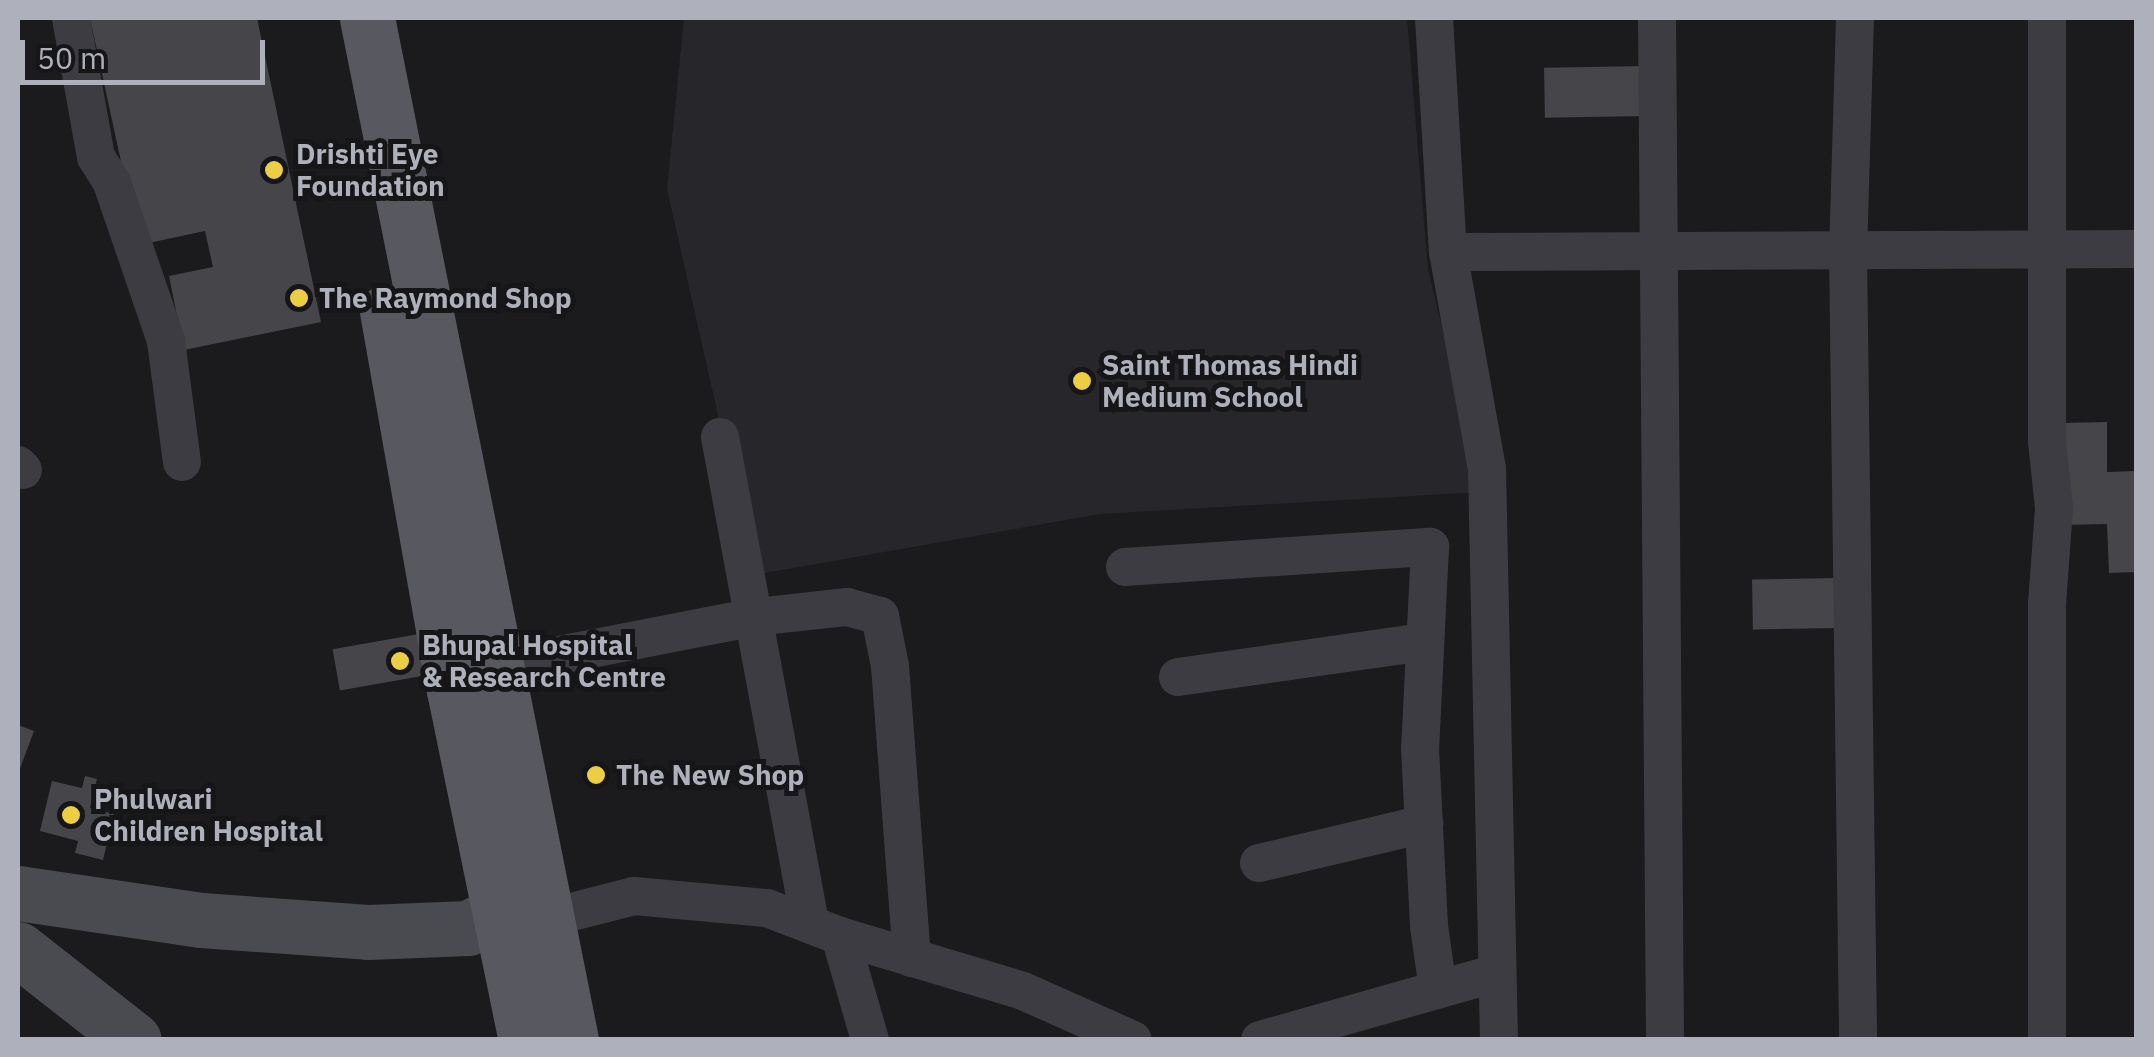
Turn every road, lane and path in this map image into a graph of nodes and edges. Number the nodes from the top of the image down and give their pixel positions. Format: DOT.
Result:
graph roads {
  1 [pos="71,18"];
  2 [pos="334,18"];
  3 [pos="368,18"];
  4 [pos="1434,18"];
  5 [pos="1657,18"];
  6 [pos="1854,18"];
  7 [pos="2047,18"];
  8 [pos="2047,249"];
  9 [pos="2136,249"];
  10 [pos="1848,250"];
  11 [pos="1659,251"];
  12 [pos="1448,252"];
  13 [pos="720,437"];
  14 [pos="182,462"];
  15 [pos="1125,567"];
  16 [pos="755,617"];
  17 [pos="1425,642"];
  18 [pos="496,674"];
  19 [pos="1178,676"];
  20 [pos="1424,824"];
  21 [pos="1258,863"];
  22 [pos="18,894"];
  23 [pos="523,915"];
  24 [pos="825,930"];
  25 [pos="18,950"];
  26 [pos="912,958"];
  27 [pos="1497,973"];
  28 [pos="1438,989"];
  29 [pos="117,1034"];
  30 [pos="526,1040"];
  31 [pos="571,1040"];
  32 [pos="870,1040"];
  33 [pos="1133,1040"];
  34 [pos="1260,1040"];
  35 [pos="1500,1040"];
  36 [pos="1664,1040"];
  37 [pos="1858,1040"];
  38 [pos="2047,1040"];
  1 -- 14 [label="street"];
  2 -- 23 [label="main road"];
  3 -- 18 [label="main road"];
  4 -- 12 [label="street"];
  5 -- 11 [label="street"];
  6 -- 10 [label="street"];
  7 -- 8 [label="street"];
  8 -- 9 [label="street"];
  8 -- 10 [label="street"];
  8 -- 38 [label="street"];
  10 -- 11 [label="street"];
  10 -- 37 [label="street"];
  11 -- 12 [label="street"];
  11 -- 36 [label="street"];
  12 -- 27 [label="street"];
  13 -- 16 [label="street"];
  15 -- 17 [label="street"];
  16 -- 18 [label="street"];
  16 -- 24 [label="street"];
  16 -- 26 [label="street"];
  17 -- 19 [label="street"];
  17 -- 20 [label="street"];
  18 -- 23 [label="main road"];
  20 -- 21 [label="street"];
  20 -- 28 [label="street"];
  22 -- 23 [label="street"];
  23 -- 24 [label="street"];
  23 -- 30 [label="main road"];
  23 -- 31 [label="main road"];
  24 -- 26 [label="street"];
  24 -- 32 [label="street"];
  25 -- 29 [label="street"];
  26 -- 33 [label="street"];
  27 -- 28 [label="street"];
  27 -- 35 [label="street"];
  28 -- 34 [label="street"];
}
